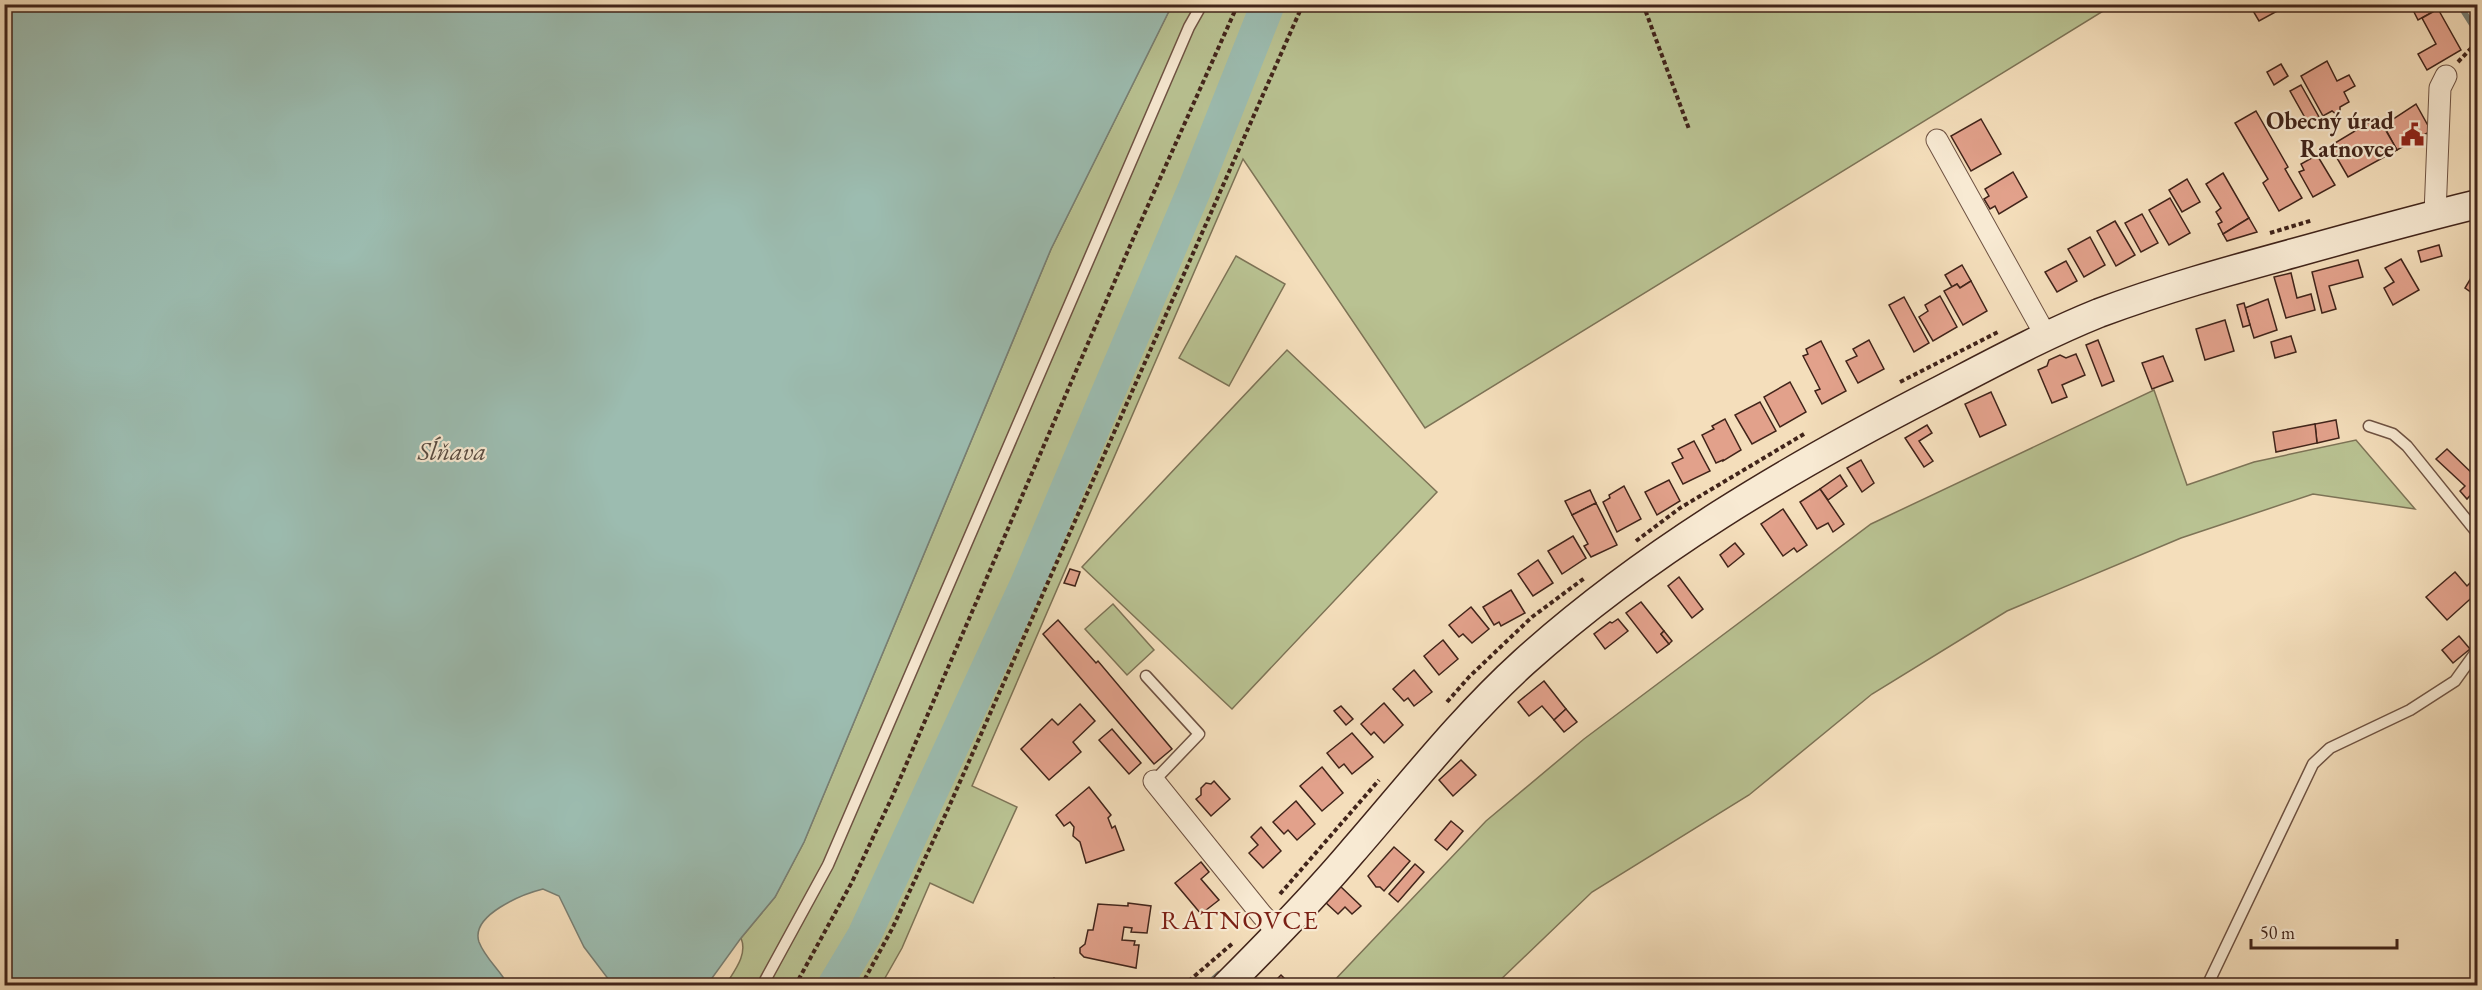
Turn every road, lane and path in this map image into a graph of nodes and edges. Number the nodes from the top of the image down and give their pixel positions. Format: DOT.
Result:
graph roads {
  1 [pos="1202,4"];
  2 [pos="1238,4"];
  3 [pos="1303,4"];
  4 [pos="1643,4"];
  5 [pos="2477,42"];
  6 [pos="2446,76"];
  7 [pos="1689,129"];
  8 [pos="1937,140"];
  9 [pos="2478,204"];
  10 [pos="2435,214"];
  11 [pos="2046,336"];
  12 [pos="2369,426"];
  13 [pos="2478,534"];
  14 [pos="2478,649"];
  15 [pos="1146,676"];
  16 [pos="1154,781"];
  17 [pos="1279,933"];
  18 [pos="762,986"];
  19 [pos="795,986"];
  20 [pos="861,986"];
  21 [pos="1226,986"];
  22 [pos="2207,986"];
  1 -- 18 [label="lane"];
  2 -- 19 [label="path"];
  3 -- 20 [label="path"];
  4 -- 7 [label="path"];
  5 -- 6 [label="path"];
  6 -- 10 [label="street"];
  8 -- 11 [label="street"];
  9 -- 10 [label="main road"];
  10 -- 11 [label="main road"];
  11 -- 17 [label="main road"];
  12 -- 13 [label="lane"];
  14 -- 22 [label="lane"];
  15 -- 16 [label="lane"];
  16 -- 17 [label="street"];
  17 -- 21 [label="main road"];
}
